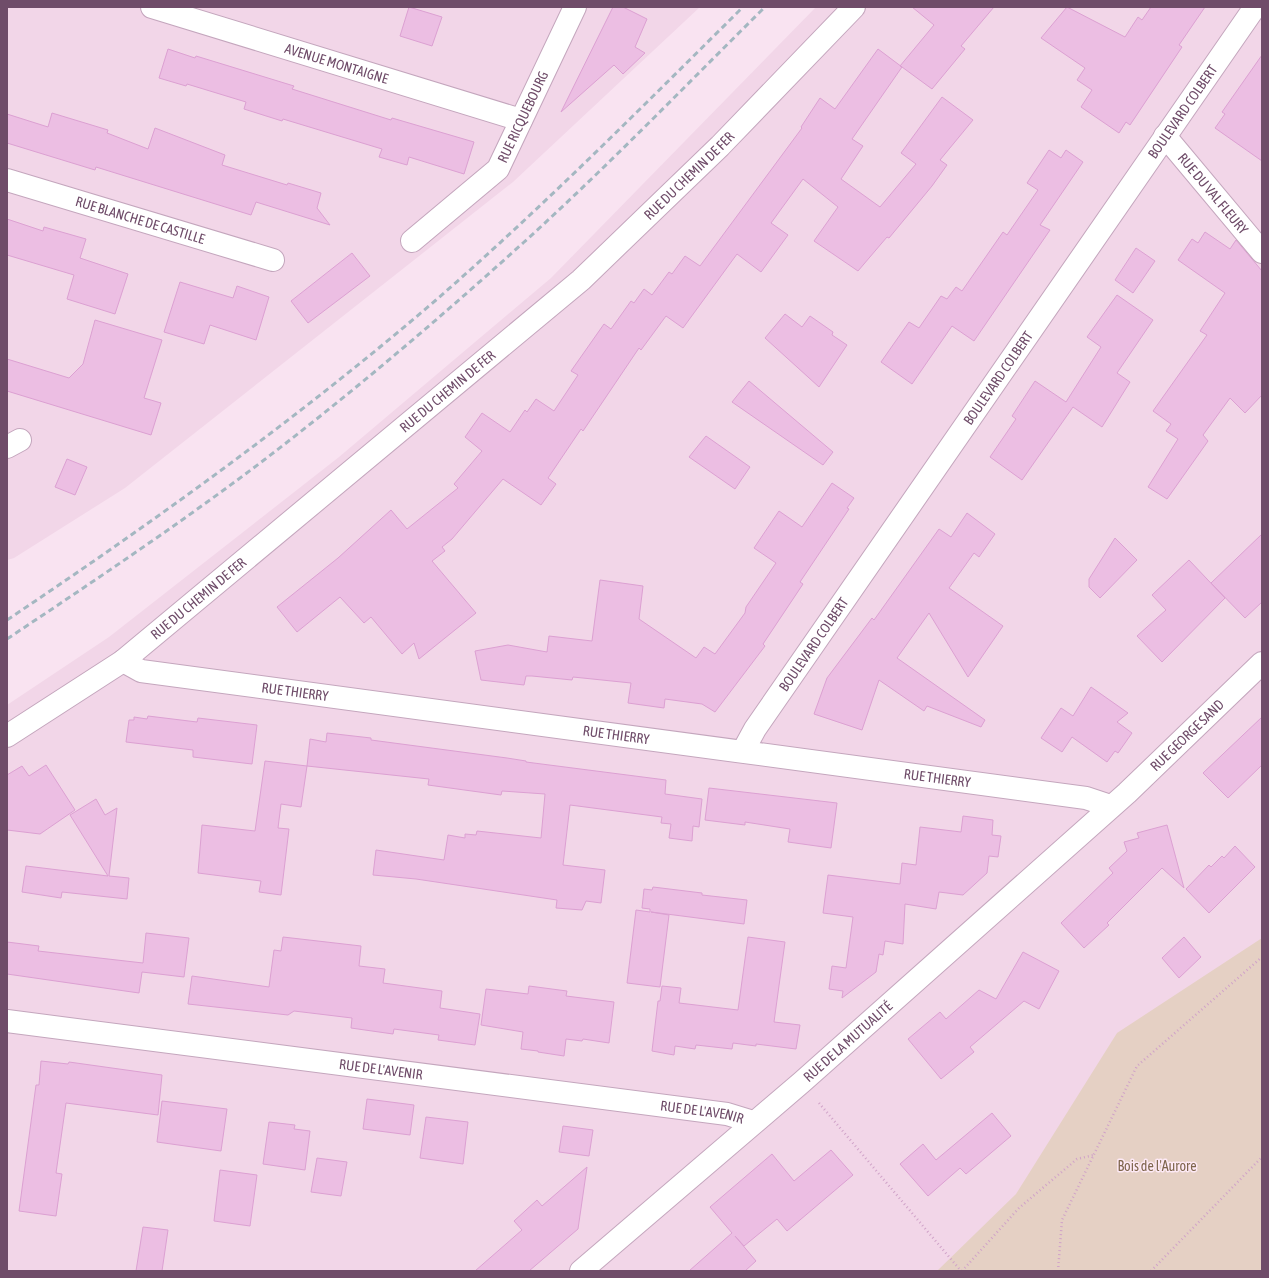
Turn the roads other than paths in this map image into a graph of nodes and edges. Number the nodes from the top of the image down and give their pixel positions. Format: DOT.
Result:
graph roads {
  1 [pos="152,7"];
  2 [pos="575,7"];
  3 [pos="854,7"];
  4 [pos="1255,7"];
  5 [pos="521,120"];
  6 [pos="1165,136"];
  7 [pos="7,180"];
  8 [pos="412,241"];
  9 [pos="1262,252"];
  10 [pos="273,260"];
  11 [pos="123,661"];
  12 [pos="1262,663"];
  13 [pos="7,736"];
  14 [pos="743,751"];
  15 [pos="1110,806"];
  16 [pos="7,1021"];
  17 [pos="753,1122"];
  18 [pos="581,1271"];
  1 -- 5 [label="street, AVENUE MONTAIGNE"];
  2 -- 5 [label="street, RUE RICQUEBOURG"];
  3 -- 11 [label="street, RUE DU CHEMIN DE FER"];
  4 -- 6 [label="street, BOULEVARD COLBERT"];
  5 -- 8 [label="street, RUE RICQUEBOURG"];
  6 -- 9 [label="street, RUE DU VAL FLEURY"];
  6 -- 14 [label="street, BOULEVARD COLBERT"];
  7 -- 10 [label="street, RUE BLANCHE DE CASTILLE"];
  11 -- 13 [label="street, RUE DU CHEMIN DE FER"];
  11 -- 14 [label="street, RUE THIERRY"];
  12 -- 15 [label="street, RUE GEORGE SAND"];
  14 -- 15 [label="street, RUE THIERRY"];
  15 -- 17 [label="street, RUE DE LA MUTUALITÉ"];
  16 -- 17 [label="street, RUE DE L'AVENIR"];
  17 -- 18 [label="street, RUE DE LA MUTUALITÉ"];
}
